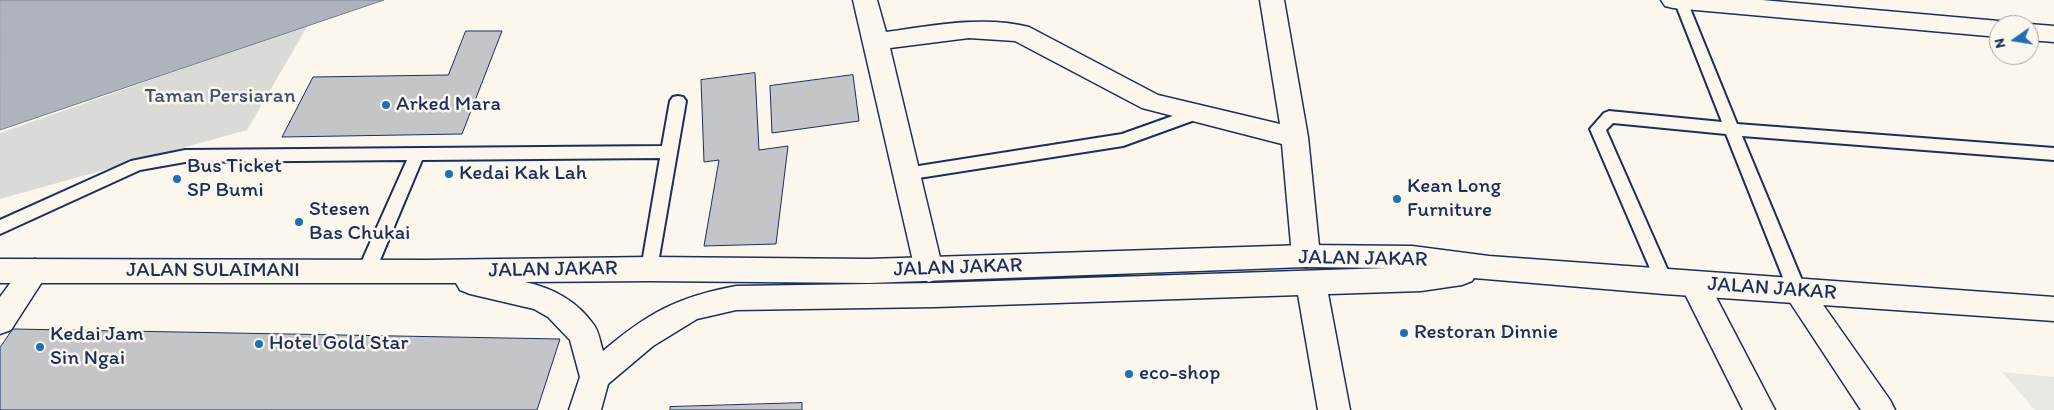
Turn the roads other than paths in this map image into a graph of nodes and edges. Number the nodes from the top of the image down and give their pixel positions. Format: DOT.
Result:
graph roads {
  1 [pos="865,0"];
  2 [pos="1272,0"];
  3 [pos="1673,0"];
  4 [pos="1680,1"];
  5 [pos="1842,7"];
  6 [pos="1989,28"];
  7 [pos="2039,33"];
  8 [pos="2054,34"];
  9 [pos="876,41"];
  10 [pos="678,101"];
  11 [pos="1198,113"];
  12 [pos="1731,129"];
  13 [pos="1295,137"];
  14 [pos="670,152"];
  15 [pos="417,154"];
  16 [pos="2054,154"];
  17 [pos="906,174"];
  18 [pos="0,227"];
  19 [pos="649,269"];
  20 [pos="929,270"];
  21 [pos="1308,270"];
  22 [pos="0,271"];
  23 [pos="35,271"];
  24 [pos="366,272"];
  25 [pos="427,272"];
  26 [pos="1664,282"];
  27 [pos="1695,284"];
  28 [pos="1798,290"];
  29 [pos="2054,309"];
  30 [pos="0,321"];
  31 [pos="595,377"];
  32 [pos="585,410"];
  33 [pos="1334,410"];
  34 [pos="1759,410"];
  35 [pos="1879,410"];
  1 -- 9 [label="main road"];
  2 -- 13 [label="main road"];
  3 -- 4 [label="main road"];
  4 -- 5 [label="main road"];
  4 -- 12 [label="lane"];
  5 -- 6 [label="main road"];
  7 -- 8 [label="main road"];
  9 -- 11 [label="main road"];
  9 -- 17 [label="main road"];
  10 -- 14 [label="lane"];
  11 -- 13 [label="main road"];
  11 -- 17 [label="lane"];
  12 -- 16 [label="lane"];
  12 -- 26 [label="lane"];
  12 -- 28 [label="lane"];
  13 -- 21 [label="main road"];
  14 -- 15 [label="lane"];
  14 -- 19 [label="lane"];
  15 -- 18 [label="lane"];
  15 -- 24 [label="lane"];
  17 -- 20 [label="main road"];
  19 -- 20 [label="main road, JALAN JAKAR"];
  19 -- 25 [label="main road, JALAN JAKAR"];
  20 -- 21 [label="main road, JALAN JAKAR"];
  21 -- 26 [label="main road, JALAN JAKAR"];
  21 -- 31 [label="main road, JALAN JAKAR"];
  21 -- 33 [label="main road"];
  22 -- 23 [label="main road, JALAN SULAIMANI"];
  23 -- 24 [label="main road, JALAN SULAIMANI"];
  23 -- 30 [label="main road"];
  24 -- 25 [label="main road, JALAN SULAIMANI"];
  25 -- 31 [label="main road"];
  26 -- 27 [label="main road, JALAN JAKAR"];
  27 -- 28 [label="main road, JALAN JAKAR"];
  27 -- 34 [label="main road"];
  28 -- 29 [label="main road, JALAN JAKAR"];
  28 -- 35 [label="main road"];
  31 -- 32 [label="main road"];
}
